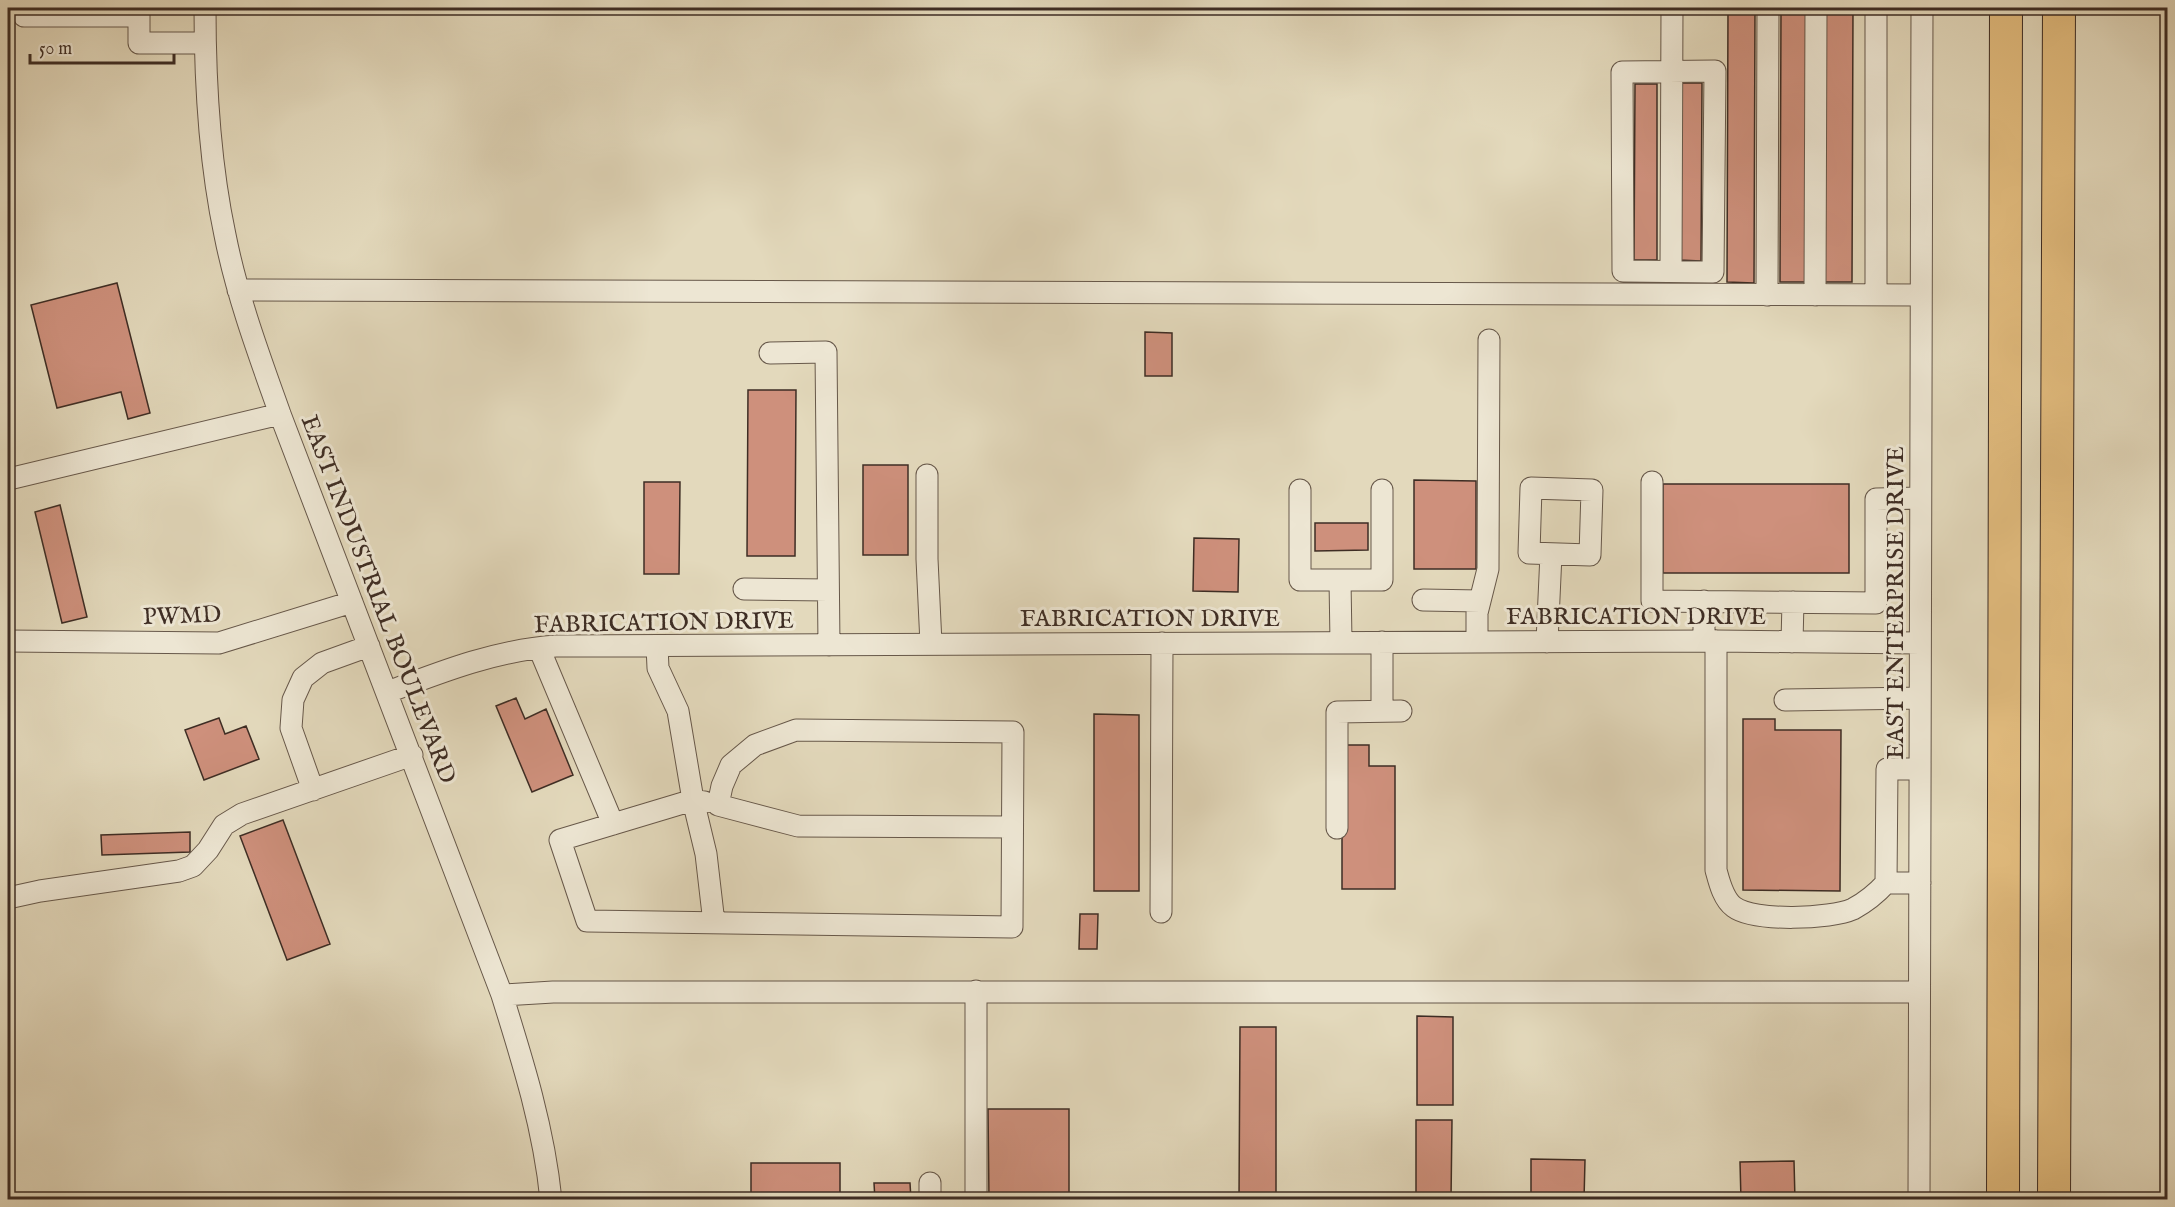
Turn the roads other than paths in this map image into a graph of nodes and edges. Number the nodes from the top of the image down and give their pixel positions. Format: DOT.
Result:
graph roads {
  1 [pos="205,8"];
  2 [pos="1672,8"];
  3 [pos="1768,8"];
  4 [pos="1816,8"];
  5 [pos="1876,8"];
  6 [pos="1922,8"];
  7 [pos="2006,8"];
  8 [pos="2059,8"];
  9 [pos="139,12"];
  10 [pos="24,16"];
  11 [pos="205,43"];
  12 [pos="1672,72"];
  13 [pos="1671,271"];
  14 [pos="238,290"];
  15 [pos="1767,295"];
  16 [pos="1815,295"];
  17 [pos="1876,295"];
  18 [pos="1921,295"];
  19 [pos="1489,340"];
  20 [pos="770,353"];
  21 [pos="280,414"];
  22 [pos="927,475"];
  23 [pos="13,478"];
  24 [pos="1652,482"];
  25 [pos="1300,490"];
  26 [pos="1382,490"];
  27 [pos="1920,498"];
  28 [pos="1551,554"];
  29 [pos="1340,580"];
  30 [pos="744,589"];
  31 [pos="828,590"];
  32 [pos="1423,600"];
  33 [pos="1480,601"];
  34 [pos="1704,601"];
  35 [pos="352,602"];
  36 [pos="1793,602"];
  37 [pos="8,641"];
  38 [pos="1710,641"];
  39 [pos="1341,642"];
  40 [pos="1382,642"];
  41 [pos="1477,642"];
  42 [pos="1546,642"];
  43 [pos="1792,642"];
  44 [pos="1162,643"];
  45 [pos="1920,643"];
  46 [pos="931,644"];
  47 [pos="829,645"];
  48 [pos="369,646"];
  49 [pos="657,646"];
  50 [pos="539,648"];
  51 [pos="387,692"];
  52 [pos="1920,698"];
  53 [pos="1785,700"];
  54 [pos="412,755"];
  55 [pos="1920,769"];
  56 [pos="314,790"];
  57 [pos="693,800"];
  58 [pos="718,805"];
  59 [pos="613,824"];
  60 [pos="1012,827"];
  61 [pos="1337,828"];
  62 [pos="1886,883"];
  63 [pos="1920,883"];
  64 [pos="8,898"];
  65 [pos="1161,912"];
  66 [pos="714,923"];
  67 [pos="976,991"];
  68 [pos="1919,992"];
  69 [pos="502,994"];
  70 [pos="551,1200"];
  71 [pos="976,1200"];
  72 [pos="1919,1200"];
  73 [pos="2003,1200"];
  74 [pos="2054,1200"];
  1 -- 11 [label="street, EAST INDUSTRIAL BOULEVARD"];
  2 -- 12 [label="street"];
  3 -- 15 [label="street"];
  4 -- 16 [label="street"];
  5 -- 17 [label="street"];
  6 -- 18 [label="street, EAST ENTERPRISE DRIVE"];
  7 -- 73 [label="highway"];
  8 -- 74 [label="highway"];
  9 -- 10 [label="street"];
  9 -- 11 [label="street"];
  11 -- 14 [label="street, EAST INDUSTRIAL BOULEVARD"];
  12 -- 13 [label="street"];
  12 -- 13 [label="street"];
  12 -- 13 [label="street"];
  14 -- 15 [label="street"];
  14 -- 21 [label="street, EAST INDUSTRIAL BOULEVARD"];
  15 -- 16 [label="street"];
  16 -- 17 [label="street"];
  17 -- 18 [label="street"];
  18 -- 27 [label="street, EAST ENTERPRISE DRIVE"];
  19 -- 33 [label="street"];
  20 -- 31 [label="street"];
  21 -- 23 [label="street"];
  21 -- 35 [label="street, EAST INDUSTRIAL BOULEVARD"];
  22 -- 46 [label="street"];
  24 -- 34 [label="street"];
  25 -- 29 [label="street"];
  26 -- 29 [label="street"];
  27 -- 36 [label="street"];
  27 -- 45 [label="street, EAST ENTERPRISE DRIVE"];
  28 -- 42 [label="street"];
  29 -- 39 [label="street"];
  30 -- 31 [label="street"];
  31 -- 47 [label="street"];
  32 -- 33 [label="street"];
  33 -- 41 [label="street"];
  34 -- 36 [label="street"];
  34 -- 38 [label="street"];
  35 -- 37 [label="street, PWMD"];
  35 -- 48 [label="street, EAST INDUSTRIAL BOULEVARD"];
  36 -- 43 [label="street"];
  38 -- 42 [label="street, FABRICATION DRIVE"];
  38 -- 43 [label="street, FABRICATION DRIVE"];
  38 -- 62 [label="street"];
  39 -- 40 [label="street, FABRICATION DRIVE"];
  39 -- 44 [label="street, FABRICATION DRIVE"];
  40 -- 41 [label="street, FABRICATION DRIVE"];
  40 -- 61 [label="street"];
  41 -- 42 [label="street, FABRICATION DRIVE"];
  43 -- 45 [label="street, FABRICATION DRIVE"];
  44 -- 46 [label="street, FABRICATION DRIVE"];
  44 -- 65 [label="street"];
  45 -- 52 [label="street, EAST ENTERPRISE DRIVE"];
  46 -- 47 [label="street, FABRICATION DRIVE"];
  47 -- 49 [label="street, FABRICATION DRIVE"];
  48 -- 51 [label="street, EAST INDUSTRIAL BOULEVARD"];
  48 -- 56 [label="street"];
  49 -- 50 [label="street, FABRICATION DRIVE"];
  49 -- 57 [label="street"];
  50 -- 51 [label="street, FABRICATION DRIVE"];
  50 -- 59 [label="street"];
  51 -- 54 [label="street, EAST INDUSTRIAL BOULEVARD"];
  52 -- 53 [label="street"];
  52 -- 55 [label="street, EAST ENTERPRISE DRIVE"];
  54 -- 56 [label="street"];
  54 -- 69 [label="street, EAST INDUSTRIAL BOULEVARD"];
  55 -- 62 [label="street"];
  55 -- 63 [label="street, EAST ENTERPRISE DRIVE"];
  56 -- 64 [label="street"];
  57 -- 58 [label="street"];
  57 -- 59 [label="street"];
  57 -- 66 [label="street"];
  58 -- 60 [label="street"];
  58 -- 60 [label="street"];
  59 -- 66 [label="street"];
  60 -- 66 [label="street"];
  62 -- 63 [label="street"];
  63 -- 68 [label="street, EAST ENTERPRISE DRIVE"];
  67 -- 68 [label="street"];
  67 -- 69 [label="street"];
  67 -- 71 [label="street"];
  68 -- 72 [label="street, EAST ENTERPRISE DRIVE"];
  69 -- 70 [label="street, EAST INDUSTRIAL BOULEVARD"];
}
